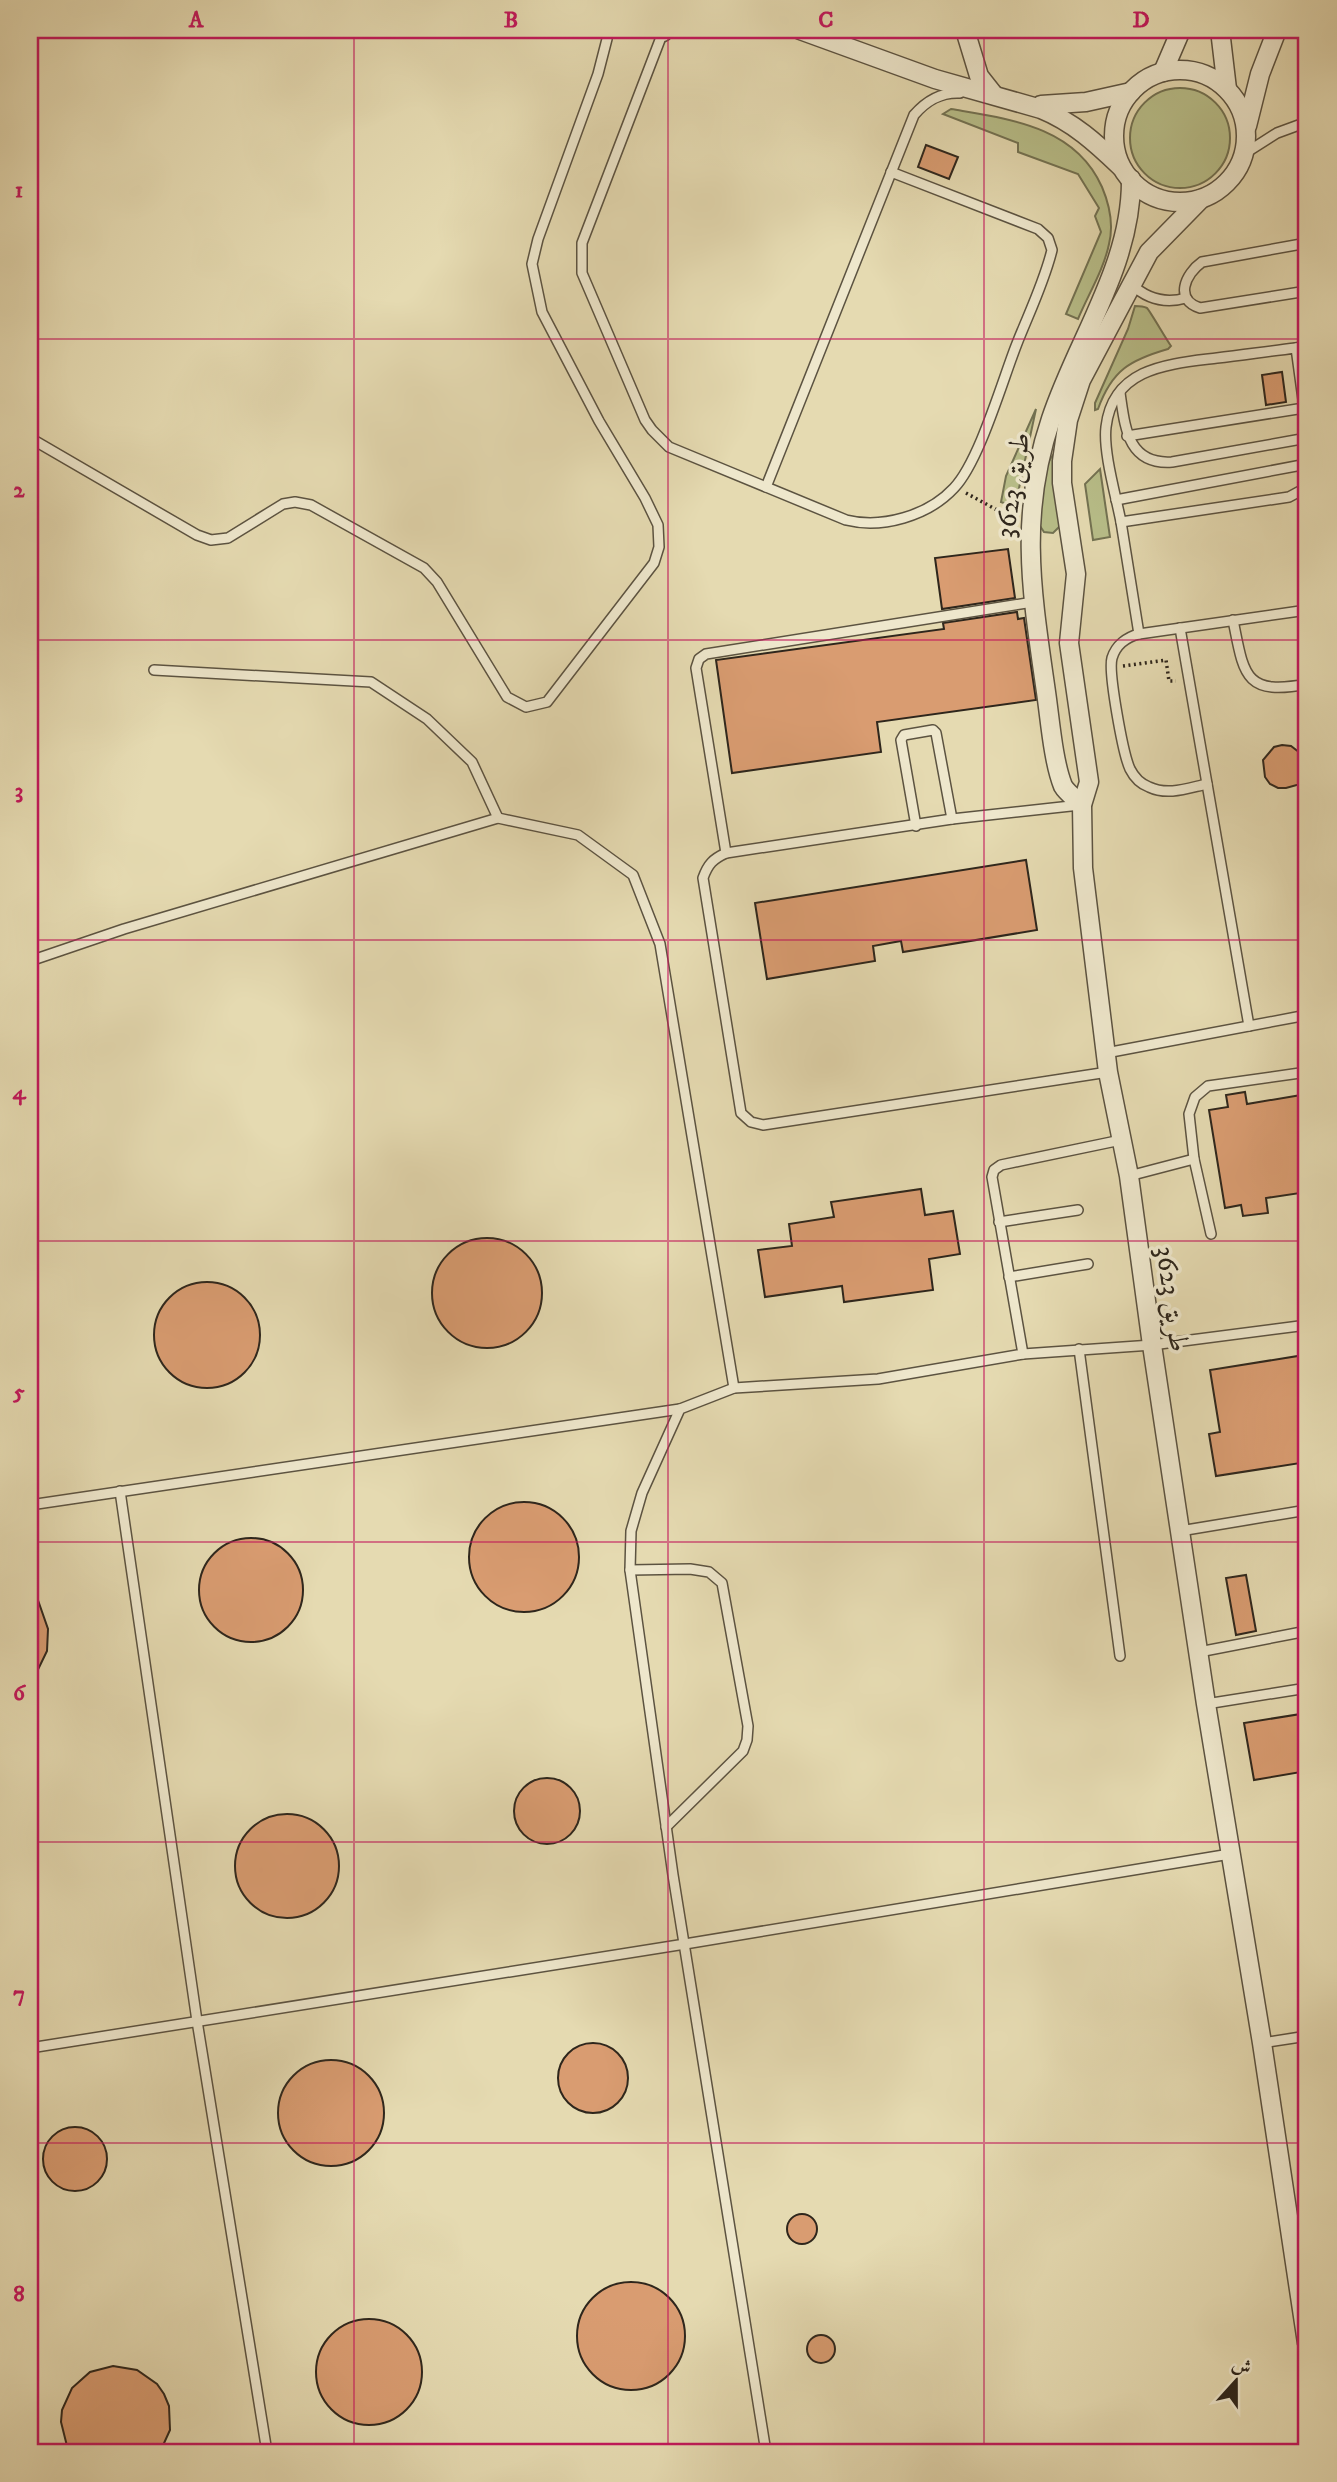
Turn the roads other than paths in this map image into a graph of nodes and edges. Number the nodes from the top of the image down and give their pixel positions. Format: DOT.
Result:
graph roads {
  1 [pos="606,30"];
  2 [pos="662,30"];
  3 [pos="800,30"];
  4 [pos="965,30"];
  5 [pos="1181,30"];
  6 [pos="1220,30"];
  7 [pos="1277,30"];
  8 [pos="976,69"];
  9 [pos="1163,72"];
  10 [pos="947,83"];
  11 [pos="1227,89"];
  12 [pos="1131,92"];
  13 [pos="994,95"];
  14 [pos="1026,104"];
  15 [pos="1307,121"];
  16 [pos="1247,130"];
  17 [pos="1307,153"];
  18 [pos="1244,154"];
  19 [pos="891,172"];
  20 [pos="1127,174"];
  21 [pos="1307,197"];
  22 [pos="1201,199"];
  23 [pos="1307,243"];
  24 [pos="1131,284"];
  25 [pos="1307,291"];
  26 [pos="1186,298"];
  27 [pos="1307,346"];
  28 [pos="1296,348"];
  29 [pos="1120,393"];
  30 [pos="1304,408"];
  31 [pos="1307,429"];
  32 [pos="1128,436"];
  33 [pos="30,438"];
  34 [pos="1307,438"];
  35 [pos="1307,464"];
  36 [pos="1307,483"];
  37 [pos="766,487"];
  38 [pos="1116,500"];
  39 [pos="1121,522"];
  40 [pos="1033,602"];
  41 [pos="1307,610"];
  42 [pos="1233,621"];
  43 [pos="1180,628"];
  44 [pos="1139,634"];
  45 [pos="154,670"];
  46 [pos="1307,684"];
  47 [pos="1207,784"];
  48 [pos="1082,805"];
  49 [pos="498,818"];
  50 [pos="952,819"];
  51 [pos="916,826"];
  52 [pos="726,853"];
  53 [pos="30,961"];
  54 [pos="1307,1015"];
  55 [pos="1249,1026"];
  56 [pos="1107,1052"];
  57 [pos="1108,1072"];
  58 [pos="1307,1072"];
  59 [pos="1121,1140"];
  60 [pos="1194,1159"];
  61 [pos="1129,1176"];
  62 [pos="1078,1210"];
  63 [pos="999,1222"];
  64 [pos="1211,1234"];
  65 [pos="1088,1265"];
  66 [pos="1009,1278"];
  67 [pos="1307,1325"];
  68 [pos="1152,1345"];
  69 [pos="1079,1349"];
  70 [pos="1023,1354"];
  71 [pos="734,1388"];
  72 [pos="680,1409"];
  73 [pos="120,1491"];
  74 [pos="30,1505"];
  75 [pos="1307,1510"];
  76 [pos="1180,1531"];
  77 [pos="629,1570"];
  78 [pos="1307,1631"];
  79 [pos="1199,1652"];
  80 [pos="1120,1656"];
  81 [pos="1307,1688"];
  82 [pos="1206,1704"];
  83 [pos="666,1827"];
  84 [pos="1228,1847"];
  85 [pos="684,1940"];
  86 [pos="197,2021"];
  87 [pos="1307,2036"];
  88 [pos="1262,2043"];
  89 [pos="30,2048"];
  90 [pos="1307,2335"];
  91 [pos="267,2452"];
  92 [pos="766,2452"];
  1 -- 33 [label="lane"];
  2 -- 37 [label="lane"];
  3 -- 10 [label="street"];
  4 -- 8 [label="street"];
  5 -- 9 [label="street"];
  6 -- 11 [label="street"];
  7 -- 16 [label="street"];
  8 -- 10 [label="street"];
  8 -- 13 [label="street"];
  9 -- 11 [label="street"];
  9 -- 12 [label="street"];
  10 -- 13 [label="street"];
  11 -- 16 [label="street"];
  12 -- 14 [label="street"];
  12 -- 20 [label="street"];
  13 -- 14 [label="street"];
  13 -- 19 [label="lane"];
  14 -- 20 [label="street"];
  15 -- 18 [label="lane"];
  16 -- 18 [label="street"];
  17 -- 21 [label="lane"];
  18 -- 22 [label="street"];
  19 -- 37 [label="lane"];
  19 -- 37 [label="lane"];
  20 -- 22 [label="street"];
  20 -- 40 [label="street, طريق 3623"];
  22 -- 24 [label="street, طريق 3623"];
  23 -- 26 [label="lane"];
  24 -- 26 [label="lane"];
  24 -- 48 [label="street, طريق 3623"];
  25 -- 26 [label="lane"];
  27 -- 28 [label="lane"];
  28 -- 29 [label="lane"];
  28 -- 30 [label="lane"];
  29 -- 32 [label="lane"];
  29 -- 38 [label="lane"];
  30 -- 31 [label="lane"];
  30 -- 32 [label="lane"];
  32 -- 34 [label="lane"];
  35 -- 38 [label="lane"];
  36 -- 39 [label="lane"];
  38 -- 39 [label="lane"];
  39 -- 44 [label="lane"];
  40 -- 48 [label="street, طريق 3623"];
  40 -- 52 [label="lane"];
  41 -- 42 [label="lane"];
  42 -- 43 [label="lane"];
  42 -- 46 [label="lane"];
  43 -- 44 [label="lane"];
  43 -- 47 [label="lane"];
  44 -- 47 [label="lane"];
  45 -- 49 [label="lane"];
  47 -- 55 [label="lane"];
  48 -- 50 [label="lane"];
  48 -- 56 [label="street, طريق 3623"];
  49 -- 53 [label="lane"];
  49 -- 71 [label="lane"];
  50 -- 51 [label="lane"];
  50 -- 51 [label="lane"];
  51 -- 52 [label="lane"];
  52 -- 57 [label="lane"];
  54 -- 55 [label="lane"];
  55 -- 56 [label="lane"];
  56 -- 57 [label="street, طريق 3623"];
  57 -- 59 [label="street, طريق 3623"];
  58 -- 60 [label="lane"];
  59 -- 61 [label="street, طريق 3623"];
  59 -- 63 [label="lane"];
  60 -- 61 [label="lane"];
  60 -- 64 [label="lane"];
  61 -- 68 [label="street, طريق 3623"];
  62 -- 63 [label="lane"];
  63 -- 66 [label="lane"];
  65 -- 66 [label="lane"];
  66 -- 70 [label="lane"];
  67 -- 68 [label="lane"];
  68 -- 69 [label="lane"];
  68 -- 76 [label="street, طريق 3623"];
  69 -- 70 [label="lane"];
  69 -- 80 [label="lane"];
  70 -- 71 [label="lane"];
  71 -- 72 [label="lane"];
  72 -- 73 [label="lane"];
  72 -- 77 [label="lane"];
  73 -- 74 [label="lane"];
  73 -- 86 [label="lane"];
  75 -- 76 [label="lane"];
  76 -- 79 [label="street, طريق 3623"];
  77 -- 83 [label="lane"];
  77 -- 83 [label="lane"];
  78 -- 79 [label="lane"];
  79 -- 82 [label="street, طريق 3623"];
  81 -- 82 [label="lane"];
  82 -- 84 [label="street, طريق 3623"];
  83 -- 85 [label="lane"];
  84 -- 85 [label="lane"];
  84 -- 88 [label="street"];
  85 -- 86 [label="lane"];
  85 -- 92 [label="lane"];
  86 -- 89 [label="lane"];
  86 -- 91 [label="lane"];
  87 -- 88 [label="lane"];
  88 -- 90 [label="street"];
}
